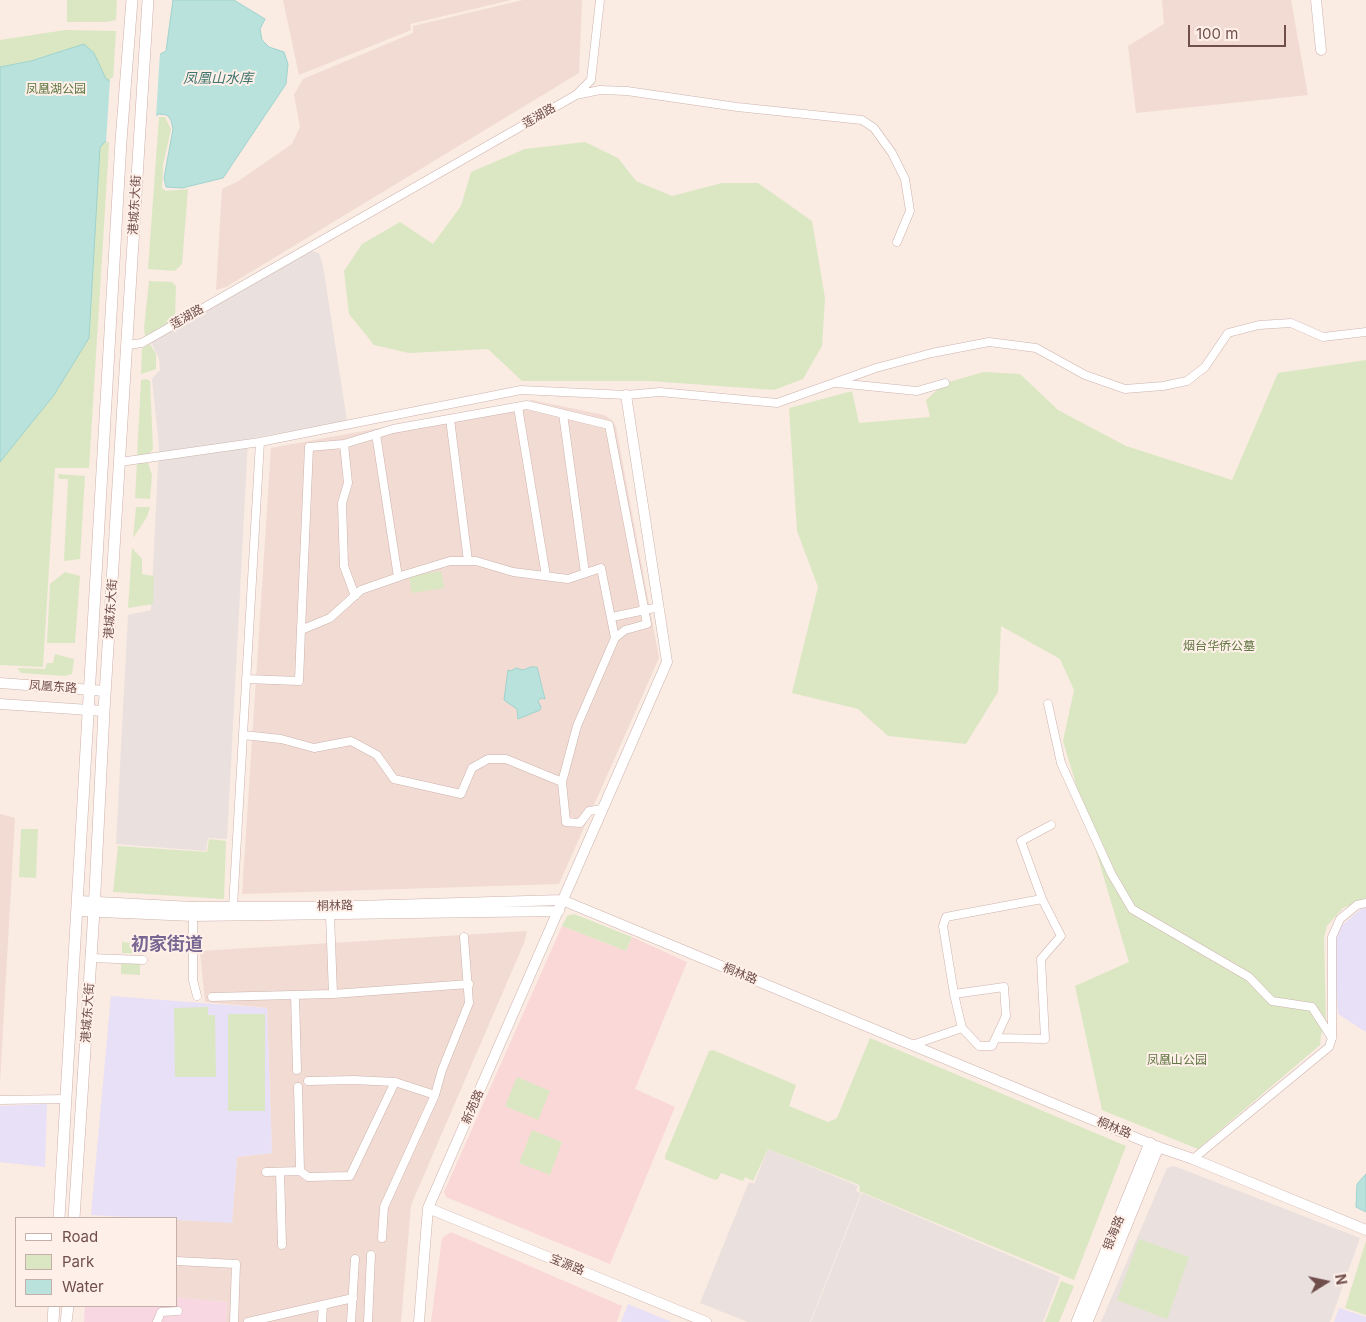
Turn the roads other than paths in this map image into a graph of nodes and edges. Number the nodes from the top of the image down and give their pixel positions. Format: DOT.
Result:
graph roads {
  1 [pos="132,0"];
  2 [pos="148,0"];
  3 [pos="600,0"];
  4 [pos="1316,0"];
  5 [pos="1321,50"];
  6 [pos="576,95"];
  7 [pos="897,242"];
  8 [pos="1366,332"];
  9 [pos="128,346"];
  10 [pos="835,383"];
  11 [pos="945,383"];
  12 [pos="626,395"];
  13 [pos="518,407"];
  14 [pos="563,414"];
  15 [pos="450,420"];
  16 [pos="376,434"];
  17 [pos="260,442"];
  18 [pos="344,444"];
  19 [pos="120,462"];
  20 [pos="468,561"];
  21 [pos="585,573"];
  22 [pos="546,576"];
  23 [pos="398,577"];
  24 [pos="355,596"];
  25 [pos="659,607"];
  26 [pos="645,610"];
  27 [pos="612,617"];
  28 [pos="301,630"];
  29 [pos="615,638"];
  30 [pos="246,678"];
  31 [pos="0,683"];
  32 [pos="90,689"];
  33 [pos="106,691"];
  34 [pos="0,704"];
  35 [pos="1048,704"];
  36 [pos="88,710"];
  37 [pos="104,711"];
  38 [pos="243,735"];
  39 [pos="562,782"];
  40 [pos="603,809"];
  41 [pos="1051,825"];
  42 [pos="1042,899"];
  43 [pos="1366,903"];
  44 [pos="561,905"];
  45 [pos="78,906"];
  46 [pos="94,906"];
  47 [pos="233,907"];
  48 [pos="193,912"];
  49 [pos="330,915"];
  50 [pos="464,937"];
  51 [pos="91,958"];
  52 [pos="143,960"];
  53 [pos="469,984"];
  54 [pos="333,994"];
  55 [pos="954,994"];
  56 [pos="295,995"];
  57 [pos="197,996"];
  58 [pos="212,997"];
  59 [pos="962,1028"];
  60 [pos="996,1038"];
  61 [pos="1332,1038"];
  62 [pos="912,1045"];
  63 [pos="297,1070"];
  64 [pos="308,1082"];
  65 [pos="395,1082"];
  66 [pos="298,1087"];
  67 [pos="435,1095"];
  68 [pos="65,1099"];
  69 [pos="0,1100"];
  70 [pos="1154,1145"];
  71 [pos="1193,1159"];
  72 [pos="300,1171"];
  73 [pos="266,1172"];
  74 [pos="280,1172"];
  75 [pos="428,1208"];
  76 [pos="59,1217"];
  77 [pos="74,1217"];
  78 [pos="1366,1230"];
  79 [pos="382,1238"];
  80 [pos="282,1245"];
  81 [pos="371,1255"];
  82 [pos="355,1259"];
  83 [pos="178,1261"];
  84 [pos="353,1298"];
  85 [pos="323,1305"];
  86 [pos="54,1307"];
  87 [pos="68,1307"];
  88 [pos="178,1311"];
  89 [pos="293,1312"];
  90 [pos="260,1321"];
  91 [pos="53,1322"];
  92 [pos="66,1322"];
  93 [pos="157,1322"];
  94 [pos="234,1322"];
  95 [pos="248,1322"];
  96 [pos="292,1322"];
  97 [pos="322,1322"];
  98 [pos="351,1322"];
  99 [pos="368,1322"];
  100 [pos="419,1322"];
  101 [pos="706,1322"];
  102 [pos="1077,1322"];
  103 [pos="1086,1322"];
  1 -- 32 [label="main road, 港城东大街"];
  2 -- 9 [label="main road, 港城东大街"];
  3 -- 6 [label="street"];
  4 -- 5 [label="street"];
  6 -- 7 [label="street, 莲湖路"];
  6 -- 9 [label="street, 莲湖路"];
  8 -- 10 [label="street"];
  9 -- 19 [label="main road, 港城东大街"];
  10 -- 11 [label="street"];
  10 -- 12 [label="street"];
  12 -- 17 [label="street"];
  12 -- 25 [label="street, 新苑路"];
  13 -- 14 [label="street"];
  13 -- 15 [label="street"];
  13 -- 22 [label="street"];
  14 -- 21 [label="street"];
  14 -- 26 [label="street"];
  15 -- 16 [label="street"];
  15 -- 20 [label="street"];
  16 -- 18 [label="street"];
  16 -- 23 [label="street"];
  17 -- 19 [label="street"];
  17 -- 30 [label="street"];
  18 -- 24 [label="street"];
  18 -- 28 [label="street"];
  19 -- 33 [label="main road, 港城东大街"];
  20 -- 22 [label="street"];
  20 -- 23 [label="street"];
  21 -- 22 [label="street"];
  21 -- 27 [label="street"];
  23 -- 24 [label="street"];
  24 -- 28 [label="street"];
  25 -- 26 [label="street"];
  25 -- 40 [label="street, 新苑路"];
  26 -- 27 [label="street"];
  26 -- 29 [label="street"];
  27 -- 29 [label="street"];
  28 -- 30 [label="street"];
  29 -- 39 [label="street"];
  30 -- 38 [label="street"];
  31 -- 32 [label="street, 凤凰东路"];
  32 -- 33 [label="street, 凤凰东路"];
  32 -- 36 [label="main road, 港城东大街"];
  33 -- 37 [label="main road, 港城东大街"];
  34 -- 36 [label="street, 凤凰东路"];
  35 -- 61 [label="street"];
  36 -- 37 [label="street, 凤凰东路"];
  36 -- 45 [label="main road, 港城东大街"];
  37 -- 46 [label="main road, 港城东大街"];
  38 -- 39 [label="street"];
  38 -- 47 [label="street"];
  39 -- 40 [label="street"];
  40 -- 44 [label="street, 新苑路"];
  41 -- 42 [label="street"];
  42 -- 55 [label="street"];
  42 -- 60 [label="street"];
  43 -- 61 [label="street"];
  44 -- 47 [label="street, 桐林路"];
  44 -- 49 [label="street, 桐林路"];
  44 -- 62 [label="street, 桐林路"];
  44 -- 75 [label="street, 新苑路"];
  45 -- 46 [label="street, 桐林路"];
  45 -- 68 [label="main road, 港城东大街"];
  46 -- 48 [label="street, 桐林路"];
  46 -- 51 [label="main road, 港城东大街"];
  47 -- 48 [label="street, 桐林路"];
  48 -- 49 [label="street, 桐林路"];
  48 -- 57 [label="street"];
  49 -- 54 [label="street"];
  50 -- 53 [label="street"];
  51 -- 52 [label="street"];
  51 -- 77 [label="main road, 港城东大街"];
  53 -- 54 [label="street"];
  53 -- 67 [label="street"];
  54 -- 56 [label="street"];
  55 -- 59 [label="street"];
  55 -- 60 [label="street"];
  56 -- 58 [label="street"];
  56 -- 63 [label="street"];
  59 -- 60 [label="street"];
  59 -- 62 [label="street"];
  61 -- 71 [label="street"];
  62 -- 70 [label="street, 桐林路"];
  64 -- 65 [label="street"];
  65 -- 67 [label="street"];
  65 -- 72 [label="street"];
  66 -- 72 [label="street"];
  67 -- 79 [label="street"];
  68 -- 69 [label="street"];
  68 -- 76 [label="main road, 港城东大街"];
  70 -- 71 [label="street, 桐林路"];
  70 -- 102 [label="main road, 银海路"];
  70 -- 103 [label="main road, 银海路"];
  71 -- 78 [label="street, 桐林路"];
  72 -- 74 [label="street"];
  73 -- 74 [label="street"];
  74 -- 80 [label="street"];
  75 -- 100 [label="street, 新苑路"];
  75 -- 101 [label="street, 宝源路"];
  81 -- 99 [label="street"];
  82 -- 84 [label="street"];
  83 -- 94 [label="street"];
  84 -- 85 [label="street"];
  84 -- 98 [label="street"];
  85 -- 89 [label="street"];
  85 -- 97 [label="street"];
  86 -- 91 [label="main road"];
  87 -- 92 [label="main road"];
  88 -- 93 [label="street"];
  89 -- 90 [label="street"];
  89 -- 96 [label="street"];
  90 -- 95 [label="street"];
}
